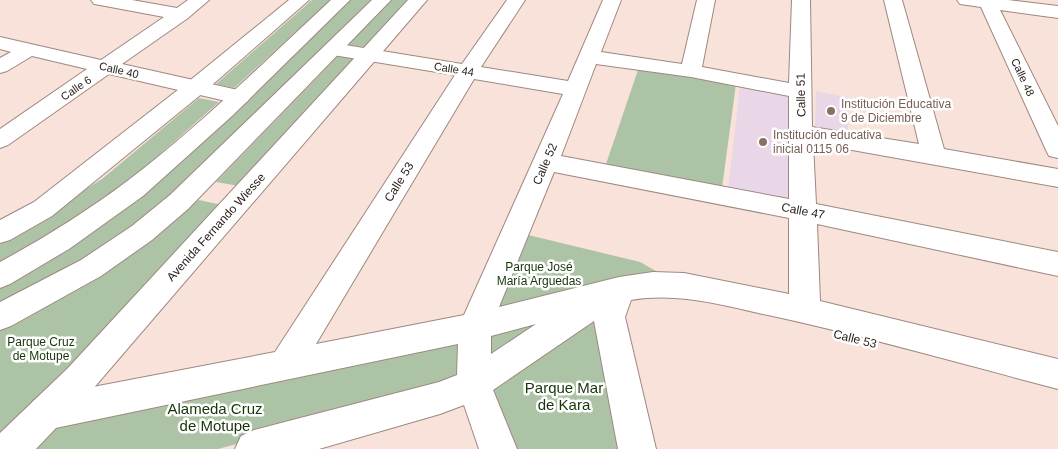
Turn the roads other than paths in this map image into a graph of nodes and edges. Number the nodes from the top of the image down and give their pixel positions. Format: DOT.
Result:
graph roads {
  1 [pos="100,0"];
  2 [pos="200,0"];
  3 [pos="300,0"];
  4 [pos="341,0"];
  5 [pos="382,0"];
  6 [pos="418,0"];
  7 [pos="516,0"];
  8 [pos="612,0"];
  9 [pos="706,0"];
  10 [pos="801,0"];
  11 [pos="893,0"];
  12 [pos="966,0"];
  13 [pos="988,3"];
  14 [pos="1058,12"];
  15 [pos="181,14"];
  16 [pos="0,43"];
  17 [pos="28,50"];
  18 [pos="333,50"];
  19 [pos="370,55"];
  20 [pos="589,56"];
  21 [pos="0,67"];
  22 [pos="107,67"];
  23 [pos="468,71"];
  24 [pos="691,71"];
  25 [pos="196,87"];
  26 [pos="575,89"];
  27 [pos="800,92"];
  28 [pos="239,97"];
  29 [pos="801,133"];
  30 [pos="0,140"];
  31 [pos="1058,150"];
  32 [pos="934,155"];
  33 [pos="546,162"];
  34 [pos="1058,178"];
  35 [pos="804,211"];
  36 [pos="0,233"];
  37 [pos="1058,264"];
  38 [pos="0,276"];
  39 [pos="653,284"];
  40 [pos="619,289"];
  41 [pos="805,310"];
  42 [pos="0,317"];
  43 [pos="475,327"];
  44 [pos="285,366"];
  45 [pos="1058,374"];
  46 [pos="474,384"];
  47 [pos="1058,392"];
  48 [pos="46,413"];
  49 [pos="10,449"];
  50 [pos="254,449"];
  51 [pos="498,449"];
  52 [pos="637,449"];
  1 -- 15 [label="street"];
  2 -- 15 [label="street, Calle 6"];
  3 -- 25 [label="street"];
  4 -- 28 [label="street"];
  5 -- 18 [label="street"];
  6 -- 19 [label="street, Avenida Fernando Wiesse"];
  7 -- 23 [label="street, Calle 53"];
  8 -- 20 [label="street, Calle 52"];
  9 -- 24 [label="street"];
  10 -- 27 [label="street, Calle 51"];
  11 -- 32 [label="street"];
  12 -- 13 [label="street"];
  13 -- 14 [label="street"];
  13 -- 31 [label="street, Calle 48"];
  15 -- 22 [label="street, Calle 6"];
  16 -- 17 [label="street, Calle 40"];
  17 -- 21 [label="street"];
  17 -- 22 [label="street, Calle 40"];
  18 -- 19 [label="street, Calle 44"];
  18 -- 42 [label="street"];
  19 -- 23 [label="street, Calle 44"];
  19 -- 48 [label="street, Avenida Fernando Wiesse"];
  20 -- 24 [label="street"];
  20 -- 26 [label="street, Calle 52"];
  22 -- 25 [label="street, Calle 40"];
  22 -- 30 [label="street, Calle 6"];
  23 -- 26 [label="street, Calle 44"];
  23 -- 44 [label="street, Calle 53"];
  24 -- 27 [label="street"];
  25 -- 28 [label="street, Calle 40"];
  25 -- 36 [label="street"];
  26 -- 33 [label="street, Calle 52"];
  27 -- 29 [label="street, Calle 51"];
  28 -- 38 [label="street"];
  29 -- 32 [label="street"];
  29 -- 35 [label="street, Calle 51"];
  32 -- 34 [label="street"];
  33 -- 35 [label="street, Calle 47"];
  33 -- 43 [label="street, Calle 52"];
  35 -- 37 [label="street, Calle 47"];
  35 -- 41 [label="street, Calle 51"];
  39 -- 40 [label="street, Calle 53"];
  39 -- 41 [label="street, Calle 53"];
  39 -- 47 [label="street, Calle 53"];
  40 -- 43 [label="street, Calle 53"];
  40 -- 46 [label="street, Calle 53"];
  40 -- 52 [label="street"];
  41 -- 45 [label="street, Calle 53"];
  43 -- 44 [label="street, Calle 53"];
  43 -- 46 [label="street"];
  44 -- 48 [label="street, Calle 53"];
  46 -- 50 [label="street, Calle 53"];
  46 -- 51 [label="street"];
  48 -- 49 [label="street, Avenida Fernando Wiesse"];
}
